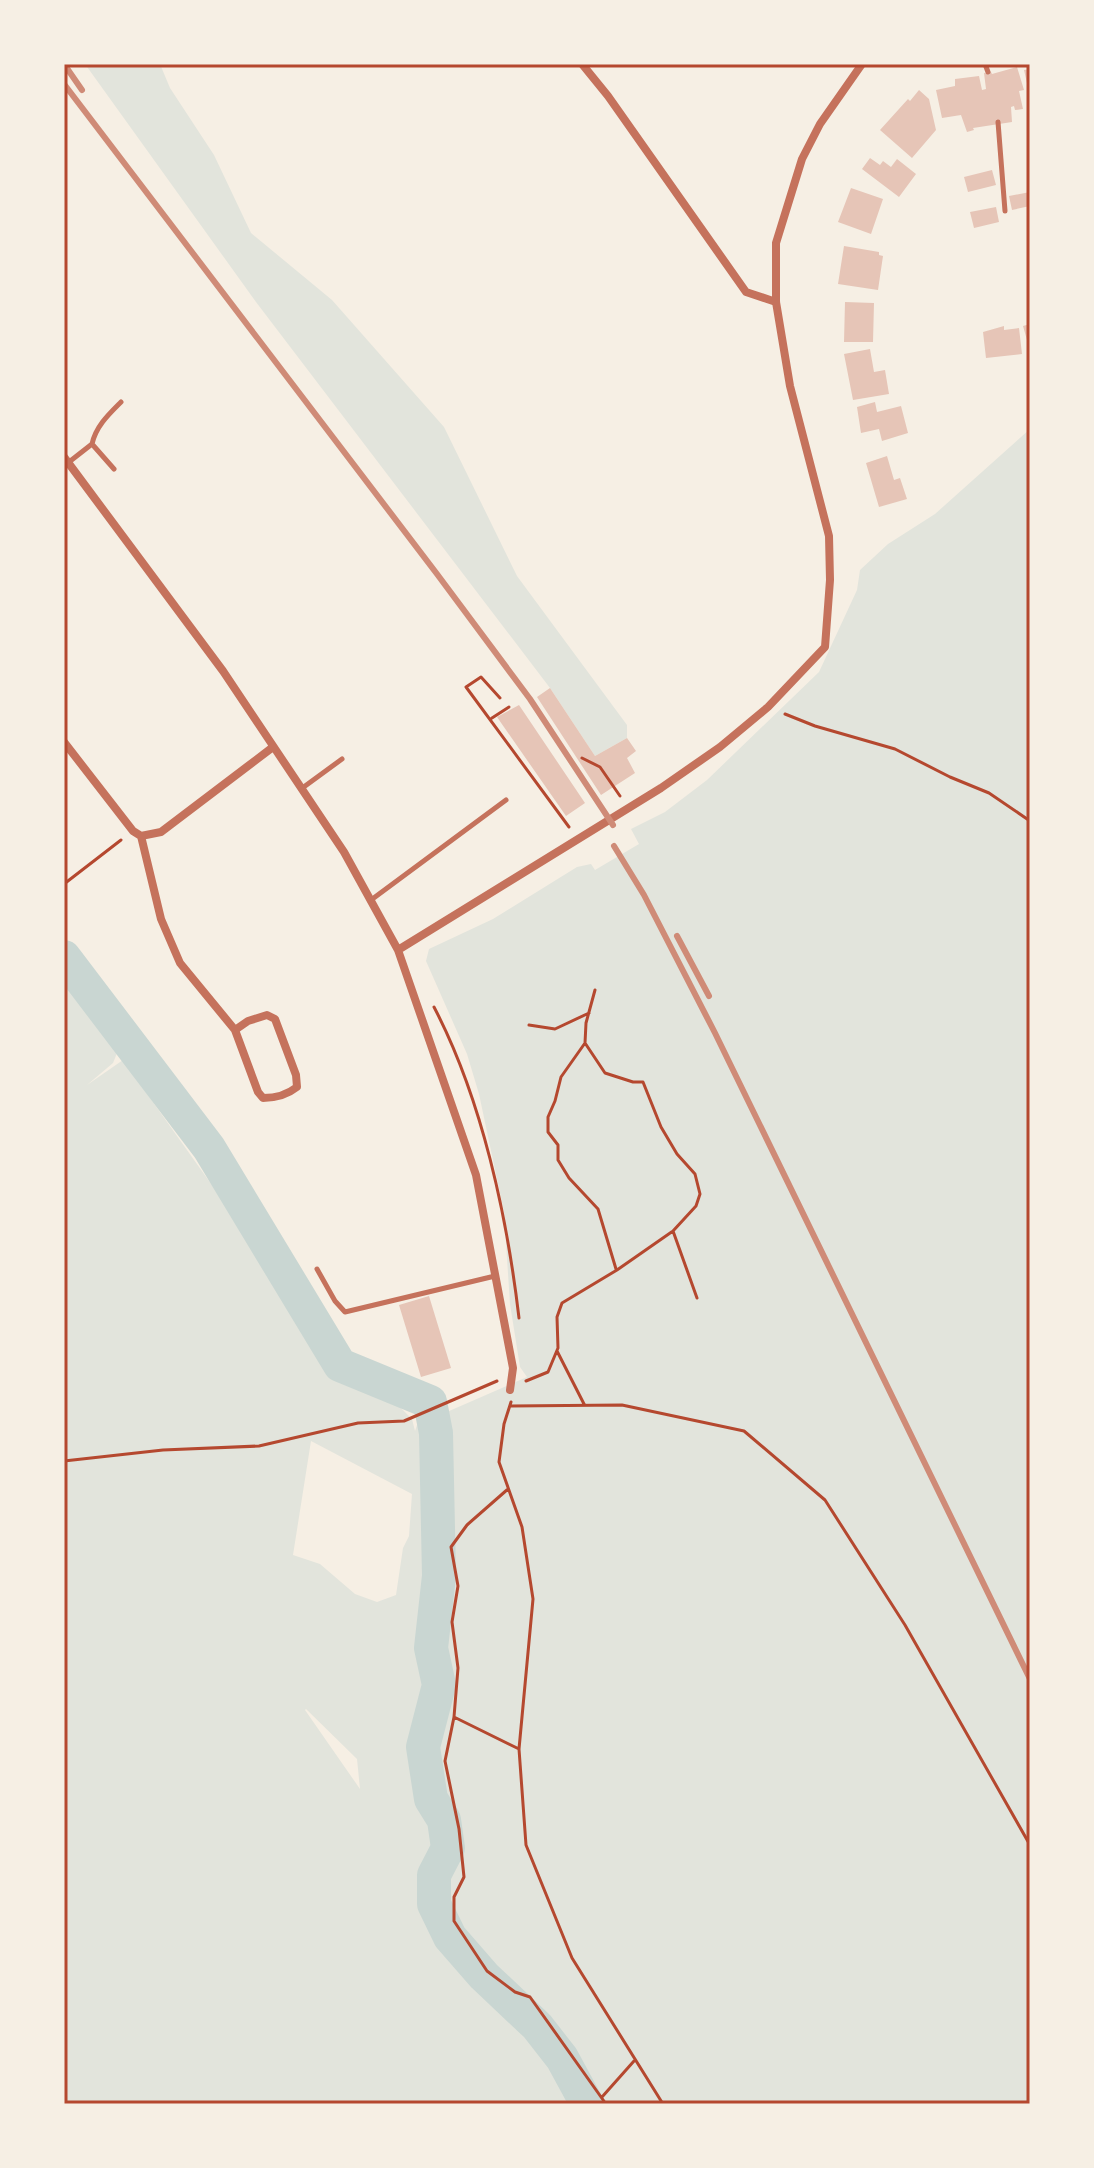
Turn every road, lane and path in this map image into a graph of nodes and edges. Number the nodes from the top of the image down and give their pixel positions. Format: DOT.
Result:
graph roads {
  1 [pos="582,64"];
  2 [pos="862,64"];
  3 [pos="985,64"];
  4 [pos="988,72"];
  5 [pos="998,122"];
  6 [pos="1005,211"];
  7 [pos="776,302"];
  8 [pos="121,402"];
  9 [pos="92,444"];
  10 [pos="66,460"];
  11 [pos="114,469"];
  12 [pos="500,698"];
  13 [pos="509,707"];
  14 [pos="785,714"];
  15 [pos="491,718"];
  16 [pos="64,742"];
  17 [pos="273,747"];
  18 [pos="582,758"];
  19 [pos="342,759"];
  20 [pos="301,789"];
  21 [pos="506,800"];
  22 [pos="624,802"];
  23 [pos="1030,821"];
  24 [pos="137,833"];
  25 [pos="574,834"];
  26 [pos="64,884"];
  27 [pos="371,901"];
  28 [pos="398,950"];
  29 [pos="595,990"];
  30 [pos="589,1013"];
  31 [pos="529,1025"];
  32 [pos="235,1030"];
  33 [pos="585,1043"];
  34 [pos="673,1231"];
  35 [pos="317,1269"];
  36 [pos="617,1270"];
  37 [pos="495,1276"];
  38 [pos="697,1298"];
  39 [pos="557,1351"];
  40 [pos="513,1368"];
  41 [pos="522,1382"];
  42 [pos="510,1390"];
  43 [pos="584,1404"];
  44 [pos="510,1406"];
  45 [pos="64,1461"];
  46 [pos="508,1489"];
  47 [pos="454,1717"];
  48 [pos="519,1749"];
  49 [pos="1030,1845"];
  50 [pos="635,2059"];
  51 [pos="602,2097"];
  52 [pos="606,2104"];
  53 [pos="663,2104"];
  1 -- 7 [label="street"];
  2 -- 7 [label="street"];
  3 -- 4 [label="lane"];
  5 -- 6 [label="lane"];
  7 -- 28 [label="street"];
  8 -- 9 [label="lane"];
  9 -- 10 [label="lane"];
  9 -- 11 [label="lane"];
  10 -- 17 [label="street"];
  12 -- 15 [label="path"];
  13 -- 15 [label="path"];
  14 -- 23 [label="path"];
  15 -- 25 [label="path"];
  16 -- 24 [label="street"];
  17 -- 20 [label="street"];
  17 -- 24 [label="street"];
  18 -- 22 [label="path"];
  19 -- 20 [label="lane"];
  20 -- 27 [label="street"];
  21 -- 27 [label="lane"];
  24 -- 26 [label="path"];
  24 -- 32 [label="street"];
  27 -- 28 [label="street"];
  28 -- 37 [label="street"];
  29 -- 30 [label="path"];
  30 -- 31 [label="path"];
  30 -- 33 [label="path"];
  32 -- 32 [label="street"];
  33 -- 34 [label="path"];
  33 -- 36 [label="path"];
  34 -- 36 [label="path"];
  34 -- 38 [label="path"];
  35 -- 37 [label="lane"];
  36 -- 39 [label="path"];
  37 -- 40 [label="street"];
  39 -- 41 [label="path"];
  39 -- 43 [label="path"];
  40 -- 42 [label="street"];
  40 -- 45 [label="path"];
  42 -- 44 [label="path"];
  43 -- 44 [label="path"];
  43 -- 49 [label="path"];
  44 -- 46 [label="path"];
  46 -- 47 [label="path"];
  46 -- 48 [label="path"];
  47 -- 48 [label="path"];
  47 -- 51 [label="path"];
  48 -- 50 [label="path"];
  50 -- 51 [label="path"];
  50 -- 53 [label="path"];
  51 -- 52 [label="path"];
}
